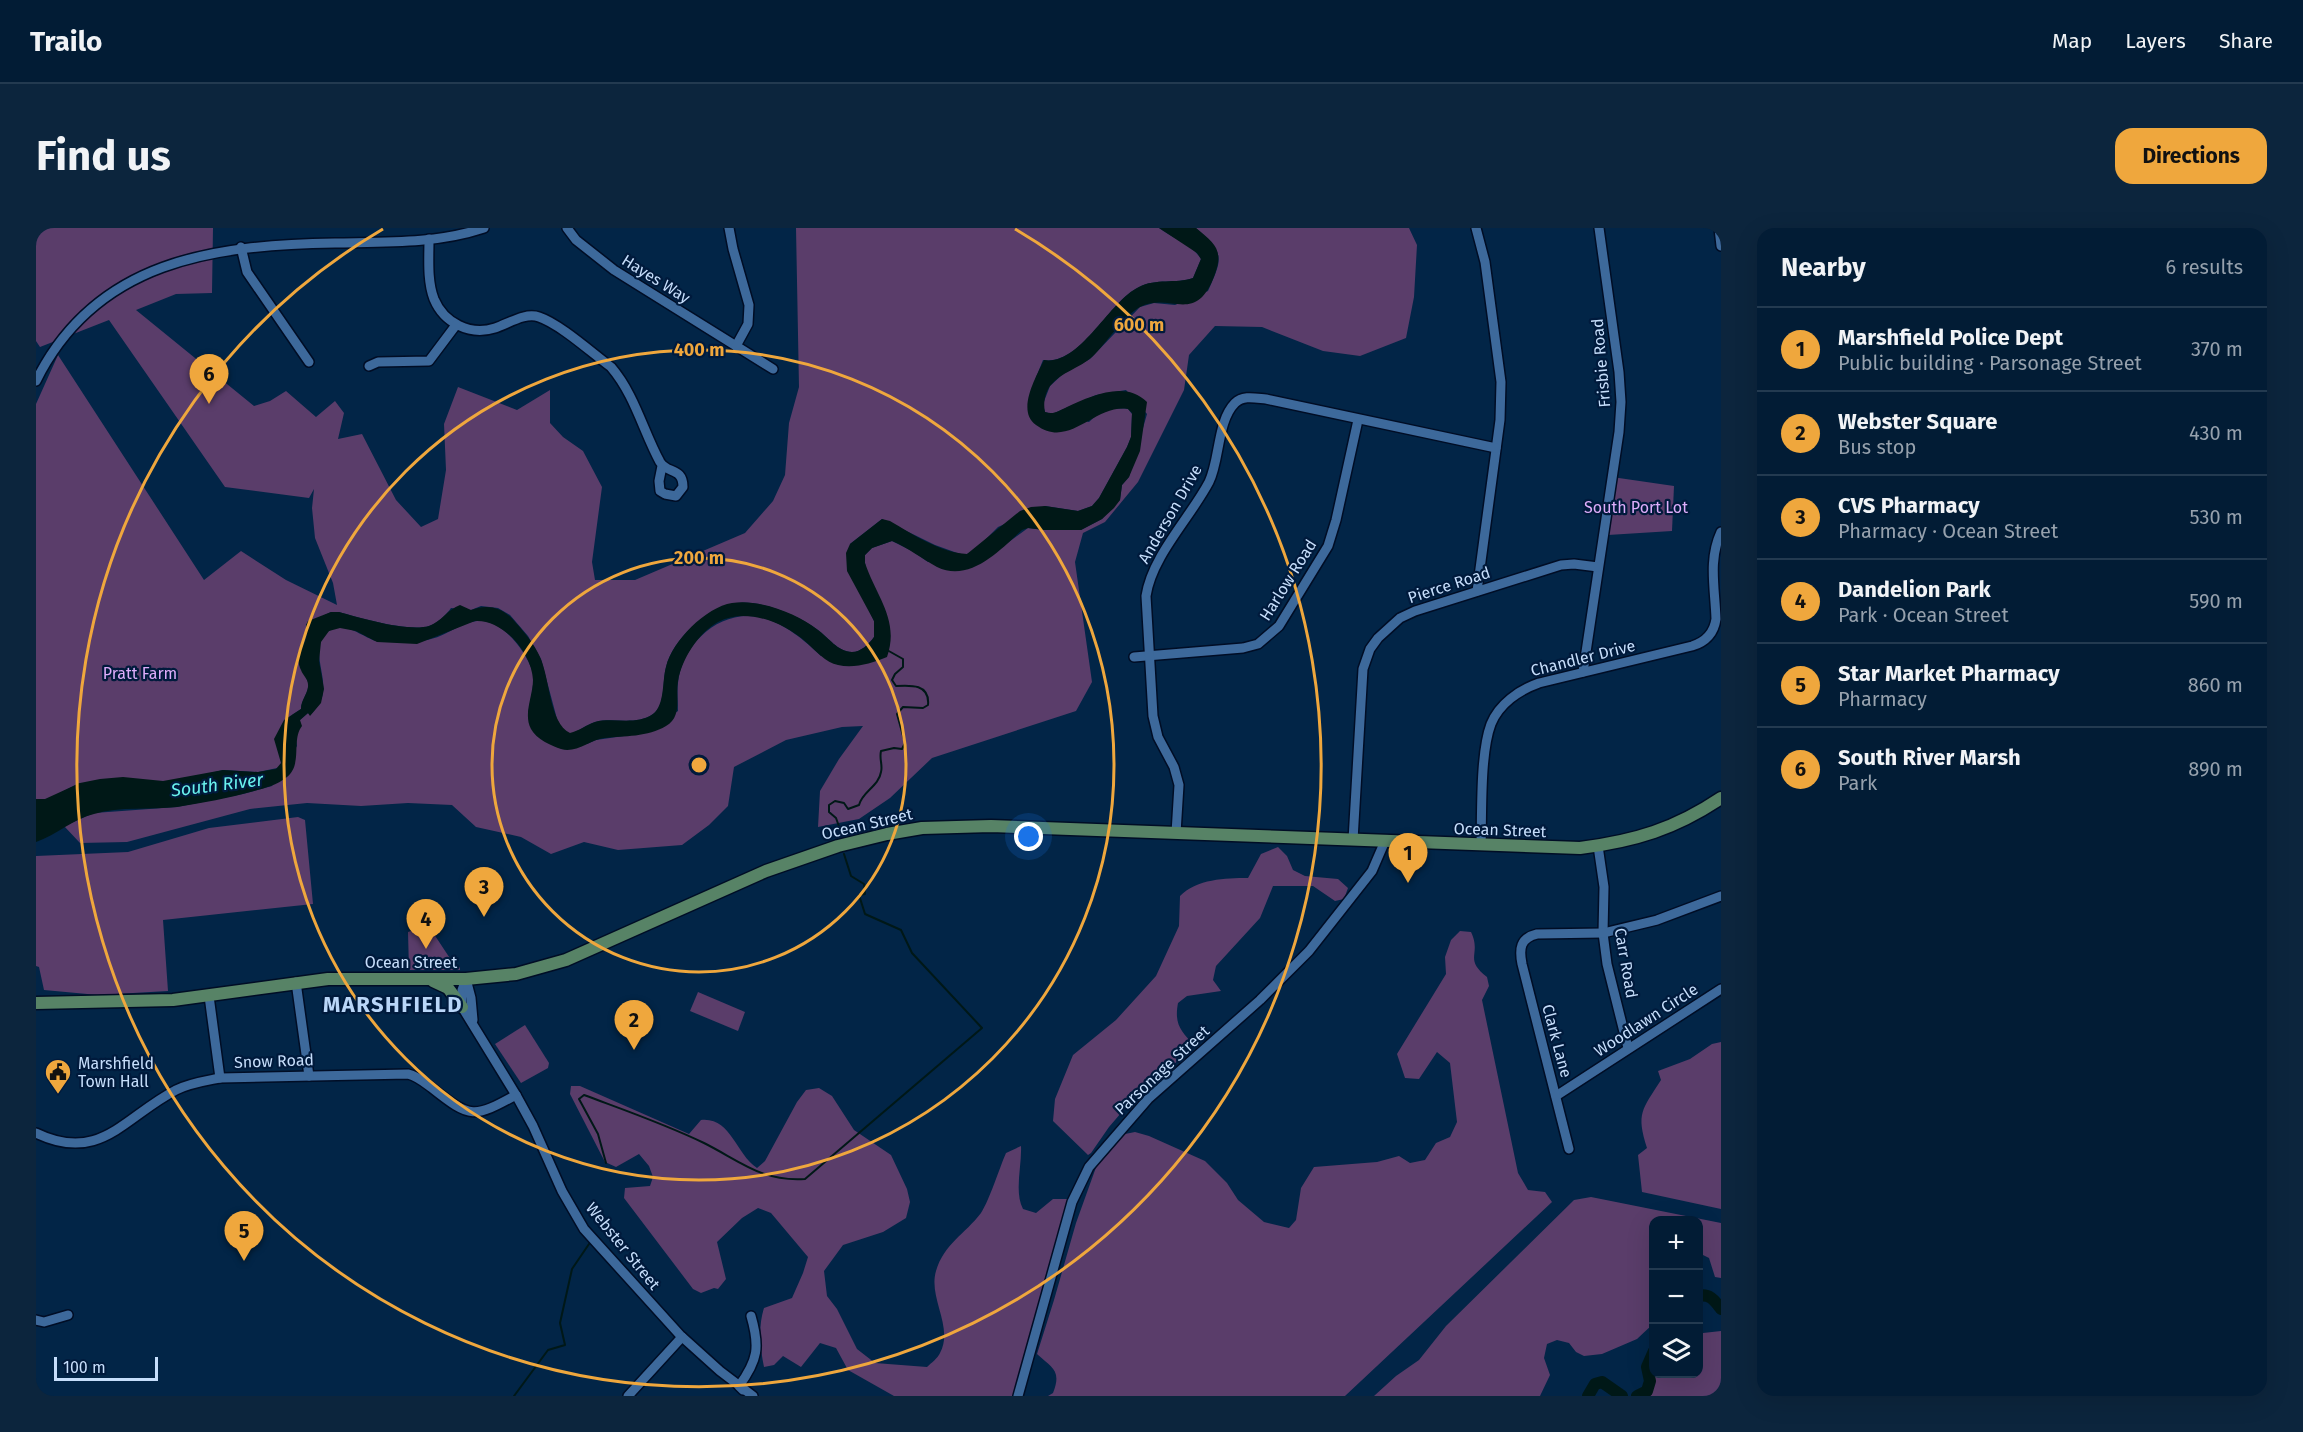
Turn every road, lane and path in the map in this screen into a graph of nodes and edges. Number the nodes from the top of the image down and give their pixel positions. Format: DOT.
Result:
graph roads {
  1 [pos="484,228"];
  2 [pos="567,228"];
  3 [pos="729,228"];
  4 [pos="1476,228"];
  5 [pos="1599,228"];
  6 [pos="1719,228"];
  7 [pos="429,239"];
  8 [pos="1721,246"];
  9 [pos="241,247"];
  10 [pos="456,325"];
  11 [pos="736,346"];
  12 [pos="309,362"];
  13 [pos="369,366"];
  14 [pos="773,369"];
  15 [pos="36,381"];
  16 [pos="1358,420"];
  17 [pos="1496,448"];
  18 [pos="662,466"];
  19 [pos="1721,532"];
  20 [pos="1598,567"];
  21 [pos="1477,591"];
  22 [pos="1150,656"];
  23 [pos="1134,657"];
  24 [pos="1582,672"];
  25 [pos="1721,798"];
  26 [pos="1176,833"];
  27 [pos="1353,840"];
  28 [pos="1385,841"];
  29 [pos="1481,845"];
  30 [pos="1598,846"];
  31 [pos="1721,896"];
  32 [pos="1603,933"];
  33 [pos="429,979"];
  34 [pos="466,979"];
  35 [pos="296,982"];
  36 [pos="1721,989"];
  37 [pos="209,996"];
  38 [pos="36,1004"];
  39 [pos="462,1007"];
  40 [pos="473,1023"];
  41 [pos="1628,1048"];
  42 [pos="309,1076"];
  43 [pos="220,1078"];
  44 [pos="516,1095"];
  45 [pos="1556,1096"];
  46 [pos="36,1133"];
  47 [pos="1569,1149"];
  48 [pos="68,1315"];
  49 [pos="751,1316"];
  50 [pos="36,1320"];
  51 [pos="682,1337"];
  52 [pos="739,1386"];
  53 [pos="628,1396"];
  54 [pos="751,1396"];
  55 [pos="1018,1396"];
  1 -- 7 [label="street"];
  2 -- 11 [label="street, Hayes Way"];
  3 -- 11 [label="street"];
  4 -- 17 [label="street"];
  5 -- 20 [label="street, Frisbie Road"];
  6 -- 8 [label="street"];
  7 -- 9 [label="street"];
  7 -- 10 [label="street"];
  9 -- 12 [label="street"];
  9 -- 15 [label="street"];
  10 -- 13 [label="street"];
  10 -- 18 [label="street"];
  11 -- 14 [label="street, Hayes Way"];
  16 -- 17 [label="street, Anderson Drive"];
  16 -- 22 [label="street, Harlow Road"];
  16 -- 22 [label="street, Anderson Drive"];
  17 -- 21 [label="street"];
  19 -- 24 [label="street, Chandler Drive"];
  20 -- 21 [label="street, Pierce Road"];
  20 -- 24 [label="street, Frisbie Road"];
  21 -- 27 [label="street, Pierce Road"];
  22 -- 23 [label="street, Harlow Road"];
  22 -- 26 [label="street, Anderson Drive"];
  24 -- 29 [label="street, Chandler Drive"];
  25 -- 30 [label="main road, Ocean Street"];
  26 -- 27 [label="main road, Ocean Street"];
  26 -- 34 [label="main road, Ocean Street"];
  27 -- 28 [label="main road, Ocean Street"];
  28 -- 29 [label="main road, Ocean Street"];
  28 -- 55 [label="street, Parsonage Street"];
  29 -- 30 [label="main road, Ocean Street"];
  30 -- 32 [label="street, Carr Road"];
  31 -- 32 [label="street"];
  32 -- 41 [label="street, Carr Road"];
  32 -- 45 [label="street, Clark Lane"];
  33 -- 34 [label="main road, Ocean Street"];
  33 -- 35 [label="main road, Ocean Street"];
  33 -- 39 [label="main road"];
  34 -- 39 [label="street"];
  34 -- 40 [label="street, Webster Street"];
  35 -- 37 [label="main road, Ocean Street"];
  35 -- 42 [label="street"];
  36 -- 41 [label="street, Woodlawn Circle"];
  37 -- 38 [label="main road, Ocean Street"];
  37 -- 43 [label="street"];
  39 -- 40 [label="street, Webster Street"];
  40 -- 44 [label="street, Webster Street"];
  41 -- 45 [label="street, Woodlawn Circle"];
  42 -- 43 [label="street, Snow Road"];
  42 -- 44 [label="street, Snow Road"];
  43 -- 46 [label="street, Snow Road"];
  44 -- 51 [label="street, Webster Street"];
  45 -- 47 [label="street, Clark Lane"];
  48 -- 50 [label="street"];
  49 -- 52 [label="street"];
  51 -- 52 [label="street, Webster Street"];
  51 -- 53 [label="street"];
  52 -- 54 [label="street, Webster Street"];
}
